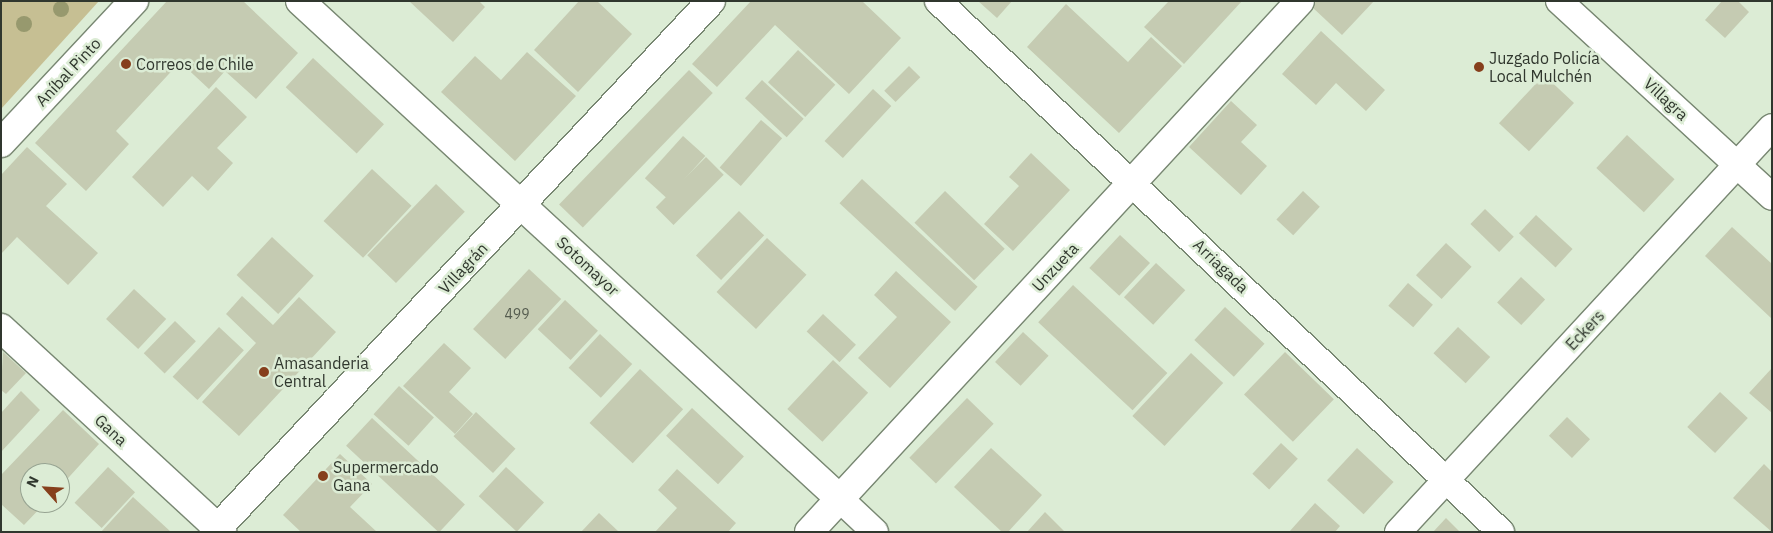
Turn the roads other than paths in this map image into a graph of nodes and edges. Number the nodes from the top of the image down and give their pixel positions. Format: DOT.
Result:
graph roads {
  1 [pos="134,1"];
  2 [pos="300,1"];
  3 [pos="711,1"];
  4 [pos="938,1"];
  5 [pos="1300,1"];
  6 [pos="1559,1"];
  7 [pos="1772,127"];
  8 [pos="1,143"];
  9 [pos="1737,165"];
  10 [pos="1133,182"];
  11 [pos="1772,197"];
  12 [pos="522,205"];
  13 [pos="1,328"];
  14 [pos="1446,480"];
  15 [pos="840,499"];
  16 [pos="218,530"];
  17 [pos="810,532"];
  18 [pos="875,532"];
  19 [pos="1398,532"];
  20 [pos="1501,532"];
  1 -- 8 [label="street, Aníbal Pinto"];
  2 -- 12 [label="street, Sotomayor"];
  3 -- 12 [label="street, Villagrán"];
  4 -- 10 [label="street, Arriagada"];
  5 -- 10 [label="street, Unzueta"];
  6 -- 9 [label="street, Villagra"];
  7 -- 9 [label="street, Eckers"];
  9 -- 11 [label="street, Villagra"];
  9 -- 14 [label="street, Eckers"];
  10 -- 14 [label="street, Arriagada"];
  10 -- 15 [label="street, Unzueta"];
  12 -- 15 [label="street, Sotomayor"];
  12 -- 16 [label="street, Villagrán"];
  13 -- 16 [label="street, Gana"];
  14 -- 19 [label="street, Eckers"];
  14 -- 20 [label="street, Arriagada"];
  15 -- 17 [label="street, Unzueta"];
  15 -- 18 [label="street, Sotomayor"];
}
